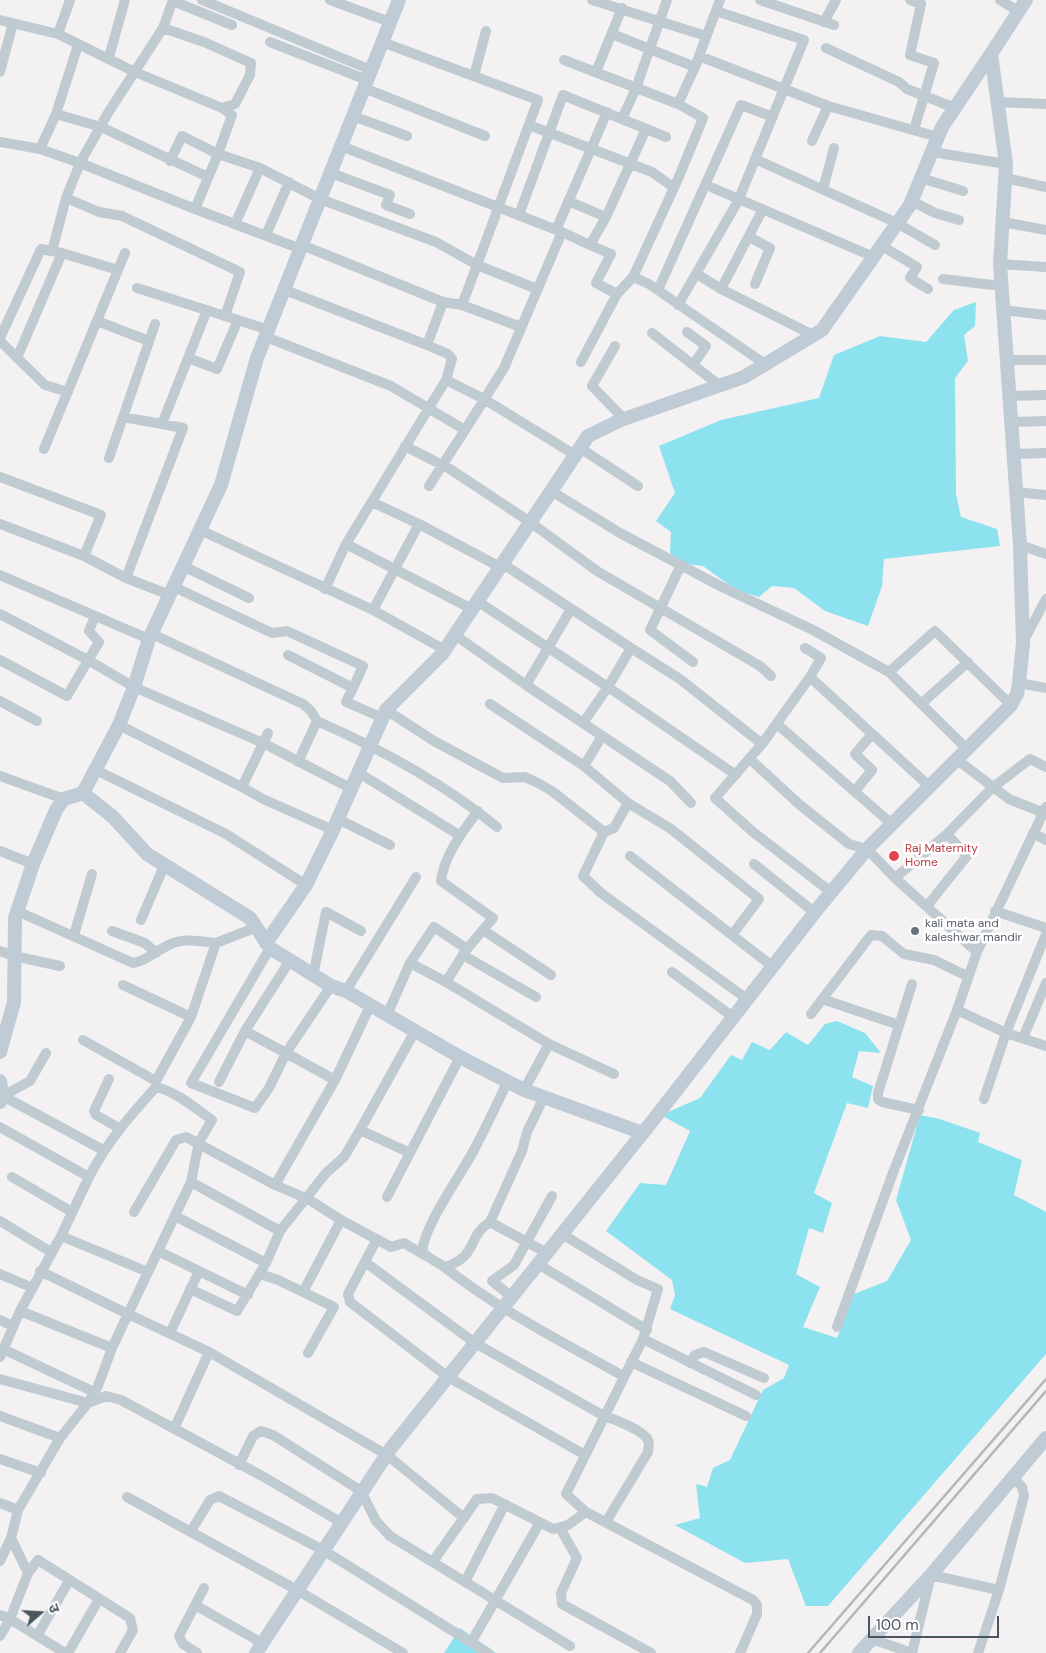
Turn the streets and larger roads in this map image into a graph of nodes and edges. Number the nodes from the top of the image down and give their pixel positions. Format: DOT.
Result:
graph roads {
  1 [pos="70,0"];
  2 [pos="125,0"];
  3 [pos="173,0"];
  4 [pos="202,0"];
  5 [pos="399,0"];
  6 [pos="592,0"];
  7 [pos="667,0"];
  8 [pos="720,0"];
  9 [pos="762,0"];
  10 [pos="836,0"];
  11 [pos="910,0"];
  12 [pos="1000,0"];
  13 [pos="337,1"];
  14 [pos="922,2"];
  15 [pos="1022,6"];
  16 [pos="622,8"];
  17 [pos="716,11"];
  18 [pos="0,20"];
  19 [pos="660,21"];
  20 [pos="390,22"];
  21 [pos="13,23"];
  22 [pos="232,25"];
  23 [pos="163,28"];
  24 [pos="486,30"];
  25 [pos="58,34"];
  26 [pos="612,34"];
  27 [pos="706,36"];
  28 [pos="270,42"];
  29 [pos="382,42"];
  30 [pos="78,45"];
  31 [pos="826,48"];
  32 [pos="650,49"];
  33 [pos="991,54"];
  34 [pos="699,56"];
  35 [pos="109,57"];
  36 [pos="564,60"];
  37 [pos="695,67"];
  38 [pos="0,72"];
  39 [pos="135,72"];
  40 [pos="596,72"];
  41 [pos="474,76"];
  42 [pos="367,79"];
  43 [pos="636,88"];
  44 [pos="784,90"];
  45 [pos="924,96"];
  46 [pos="998,102"];
  47 [pos="678,104"];
  48 [pos="1046,104"];
  49 [pos="828,106"];
  50 [pos="222,108"];
  51 [pos="955,108"];
  52 [pos="607,112"];
  53 [pos="56,114"];
  54 [pos="353,116"];
  55 [pos="773,117"];
  56 [pos="622,119"];
  57 [pos="916,123"];
  58 [pos="529,125"];
  59 [pos="100,127"];
  60 [pos="646,128"];
  61 [pos="549,133"];
  62 [pos="407,136"];
  63 [pos="485,136"];
  64 [pos="938,136"];
  65 [pos="666,137"];
  66 [pos="0,142"];
  67 [pos="812,142"];
  68 [pos="341,146"];
  69 [pos="834,148"];
  70 [pos="40,149"];
  71 [pos="590,150"];
  72 [pos="932,152"];
  73 [pos="218,154"];
  74 [pos="755,159"];
  75 [pos="170,161"];
  76 [pos="80,164"];
  77 [pos="629,164"];
  78 [pos="1006,164"];
  79 [pos="260,168"];
  80 [pos="330,173"];
  81 [pos="208,178"];
  82 [pos="921,178"];
  83 [pos="1006,178"];
  84 [pos="289,182"];
  85 [pos="673,187"];
  86 [pos="1046,187"];
  87 [pos="713,188"];
  88 [pos="823,189"];
  89 [pos="963,191"];
  90 [pos="66,198"];
  91 [pos="320,199"];
  92 [pos="568,201"];
  93 [pos="738,201"];
  94 [pos="912,201"];
  95 [pos="498,207"];
  96 [pos="764,208"];
  97 [pos="195,209"];
  98 [pos="410,214"];
  99 [pos="519,215"];
  100 [pos="606,217"];
  101 [pos="959,220"];
  102 [pos="1003,222"];
  103 [pos="898,223"];
  104 [pos="235,224"];
  105 [pos="1046,230"];
  106 [pos="559,231"];
  107 [pos="266,236"];
  108 [pos="749,237"];
  109 [pos="590,245"];
  110 [pos="936,245"];
  111 [pos="301,247"];
  112 [pos="878,251"];
  113 [pos="56,252"];
  114 [pos="125,253"];
  115 [pos="1000,264"];
  116 [pos="476,265"];
  117 [pos="1046,267"];
  118 [pos="118,270"];
  119 [pos="697,274"];
  120 [pos="632,276"];
  121 [pos="943,279"];
  122 [pos="755,284"];
  123 [pos="1001,286"];
  124 [pos="137,288"];
  125 [pos="722,288"];
  126 [pos="928,289"];
  127 [pos="285,290"];
  128 [pos="537,290"];
  129 [pos="658,290"];
  130 [pos="617,294"];
  131 [pos="443,302"];
  132 [pos="462,305"];
  133 [pos="678,305"];
  134 [pos="207,310"];
  135 [pos="1003,310"];
  136 [pos="1046,315"];
  137 [pos="225,316"];
  138 [pos="238,320"];
  139 [pos="97,322"];
  140 [pos="155,324"];
  141 [pos="521,327"];
  142 [pos="687,332"];
  143 [pos="267,333"];
  144 [pos="652,333"];
  145 [pos="813,335"];
  146 [pos="0,340"];
  147 [pos="149,341"];
  148 [pos="427,345"];
  149 [pos="615,346"];
  150 [pos="17,358"];
  151 [pos="188,358"];
  152 [pos="1006,360"];
  153 [pos="1046,360"];
  154 [pos="581,362"];
  155 [pos="765,364"];
  156 [pos="693,365"];
  157 [pos="446,380"];
  158 [pos="719,386"];
  159 [pos="68,392"];
  160 [pos="1009,396"];
  161 [pos="1046,396"];
  162 [pos="484,399"];
  163 [pos="428,408"];
  164 [pos="123,417"];
  165 [pos="624,419"];
  166 [pos="1046,421"];
  167 [pos="1012,422"];
  168 [pos="162,424"];
  169 [pos="464,430"];
  170 [pos="405,446"];
  171 [pos="44,449"];
  172 [pos="578,451"];
  173 [pos="1046,453"];
  174 [pos="1013,454"];
  175 [pos="109,458"];
  176 [pos="442,464"];
  177 [pos="0,477"];
  178 [pos="429,486"];
  179 [pos="638,486"];
  180 [pos="551,491"];
  181 [pos="1016,492"];
  182 [pos="1046,495"];
  183 [pos="372,502"];
  184 [pos="530,522"];
  185 [pos="0,524"];
  186 [pos="419,524"];
  187 [pos="200,530"];
  188 [pos="346,544"];
  189 [pos="1020,545"];
  190 [pos="1046,554"];
  191 [pos="84,556"];
  192 [pos="681,565"];
  193 [pos="184,566"];
  194 [pos="501,566"];
  195 [pos="395,569"];
  196 [pos="0,575"];
  197 [pos="126,578"];
  198 [pos="325,589"];
  199 [pos="172,591"];
  200 [pos="249,598"];
  201 [pos="1046,599"];
  202 [pos="475,605"];
  203 [pos="660,608"];
  204 [pos="571,609"];
  205 [pos="373,610"];
  206 [pos="0,614"];
  207 [pos="95,616"];
  208 [pos="455,634"];
  209 [pos="151,637"];
  210 [pos="1023,643"];
  211 [pos="548,647"];
  212 [pos="631,648"];
  213 [pos="806,648"];
  214 [pos="445,650"];
  215 [pos="288,655"];
  216 [pos="0,660"];
  217 [pos="88,660"];
  218 [pos="693,662"];
  219 [pos="968,662"];
  220 [pos="889,672"];
  221 [pos="770,676"];
  222 [pos="810,677"];
  223 [pos="1019,683"];
  224 [pos="526,685"];
  225 [pos="608,687"];
  226 [pos="134,688"];
  227 [pos="352,688"];
  228 [pos="1046,688"];
  229 [pos="0,701"];
  230 [pos="490,704"];
  231 [pos="921,704"];
  232 [pos="1011,705"];
  233 [pos="384,714"];
  234 [pos="37,721"];
  235 [pos="317,721"];
  236 [pos="583,722"];
  237 [pos="777,724"];
  238 [pos="119,725"];
  239 [pos="268,733"];
  240 [pos="872,734"];
  241 [pos="602,736"];
  242 [pos="263,743"];
  243 [pos="762,744"];
  244 [pos="371,745"];
  245 [pos="967,749"];
  246 [pos="751,760"];
  247 [pos="956,760"];
  248 [pos="298,762"];
  249 [pos="584,766"];
  250 [pos="1046,767"];
  251 [pos="96,770"];
  252 [pos="359,773"];
  253 [pos="736,775"];
  254 [pos="0,776"];
  255 [pos="929,786"];
  256 [pos="242,787"];
  257 [pos="992,788"];
  258 [pos="352,789"];
  259 [pos="855,791"];
  260 [pos="82,793"];
  261 [pos="64,799"];
  262 [pos="628,803"];
  263 [pos="691,803"];
  264 [pos="1045,810"];
  265 [pos="478,811"];
  266 [pos="336,824"];
  267 [pos="893,825"];
  268 [pos="497,827"];
  269 [pos="604,832"];
  270 [pos="1032,833"];
  271 [pos="946,834"];
  272 [pos="460,835"];
  273 [pos="1046,840"];
  274 [pos="390,845"];
  275 [pos="867,849"];
  276 [pos="0,851"];
  277 [pos="630,856"];
  278 [pos="33,864"];
  279 [pos="754,864"];
  280 [pos="164,866"];
  281 [pos="92,874"];
  282 [pos="416,876"];
  283 [pos="894,878"];
  284 [pos="306,885"];
  285 [pos="831,892"];
  286 [pos="927,906"];
  287 [pos="17,911"];
  288 [pos="995,911"];
  289 [pos="814,912"];
  290 [pos="141,920"];
  291 [pos="257,927"];
  292 [pos="1046,928"];
  293 [pos="483,930"];
  294 [pos="112,931"];
  295 [pos="361,931"];
  296 [pos="1046,934"];
  297 [pos="74,935"];
  298 [pos="732,936"];
  299 [pos="216,943"];
  300 [pos="268,945"];
  301 [pos="0,951"];
  302 [pos="465,952"];
  303 [pos="977,952"];
  304 [pos="156,953"];
  305 [pos="14,956"];
  306 [pos="289,962"];
  307 [pos="410,963"];
  308 [pos="60,966"];
  309 [pos="772,966"];
  310 [pos="672,972"];
  311 [pos="551,975"];
  312 [pos="313,976"];
  313 [pos="967,976"];
  314 [pos="446,982"];
  315 [pos="1046,983"];
  316 [pos="912,984"];
  317 [pos="123,985"];
  318 [pos="331,986"];
  319 [pos="346,991"];
  320 [pos="536,997"];
  321 [pos="747,999"];
  322 [pos="822,999"];
  323 [pos="370,1006"];
  324 [pos="957,1010"];
  325 [pos="387,1014"];
  326 [pos="811,1014"];
  327 [pos="191,1016"];
  328 [pos="733,1017"];
  329 [pos="899,1025"];
  330 [pos="245,1031"];
  331 [pos="415,1031"];
  332 [pos="1006,1033"];
  333 [pos="1023,1038"];
  334 [pos="83,1040"];
  335 [pos="549,1044"];
  336 [pos="1046,1046"];
  337 [pos="0,1052"];
  338 [pos="46,1053"];
  339 [pos="286,1053"];
  340 [pos="460,1057"];
  341 [pos="614,1074"];
  342 [pos="109,1079"];
  343 [pos="0,1080"];
  344 [pos="335,1080"];
  345 [pos="508,1081"];
  346 [pos="219,1082"];
  347 [pos="156,1084"];
  348 [pos="524,1090"];
  349 [pos="544,1097"];
  350 [pos="2,1099"];
  351 [pos="984,1099"];
  352 [pos="919,1110"];
  353 [pos="0,1127"];
  354 [pos="119,1128"];
  355 [pos="360,1130"];
  356 [pos="643,1133"];
  357 [pos="199,1142"];
  358 [pos="103,1150"];
  359 [pos="408,1152"];
  360 [pos="12,1177"];
  361 [pos="89,1177"];
  362 [pos="191,1182"];
  363 [pos="275,1186"];
  364 [pos="552,1196"];
  365 [pos="387,1197"];
  366 [pos="308,1199"];
  367 [pos="72,1212"];
  368 [pos="134,1212"];
  369 [pos="175,1216"];
  370 [pos="0,1220"];
  371 [pos="341,1220"];
  372 [pos="490,1222"];
  373 [pos="280,1231"];
  374 [pos="562,1234"];
  375 [pos="61,1236"];
  376 [pos="377,1239"];
  377 [pos="526,1243"];
  378 [pos="158,1250"];
  379 [pos="51,1252"];
  380 [pos="547,1253"];
  381 [pos="426,1256"];
  382 [pos="365,1262"];
  383 [pos="266,1263"];
  384 [pos="538,1264"];
  385 [pos="446,1267"];
  386 [pos="40,1271"];
  387 [pos="199,1271"];
  388 [pos="148,1272"];
  389 [pos="0,1274"];
  390 [pos="260,1274"];
  391 [pos="492,1280"];
  392 [pos="33,1288"];
  393 [pos="190,1289"];
  394 [pos="477,1291"];
  395 [pos="303,1292"];
  396 [pos="248,1295"];
  397 [pos="512,1297"];
  398 [pos="502,1309"];
  399 [pos="20,1311"];
  400 [pos="128,1314"];
  401 [pos="0,1320"];
  402 [pos="14,1326"];
  403 [pos="837,1327"];
  404 [pos="170,1333"];
  405 [pos="645,1334"];
  406 [pos="475,1344"];
  407 [pos="112,1348"];
  408 [pos="209,1352"];
  409 [pos="1,1353"];
  410 [pos="308,1353"];
  411 [pos="631,1362"];
  412 [pos="690,1362"];
  413 [pos="623,1376"];
  414 [pos="448,1377"];
  415 [pos="764,1378"];
  416 [pos="0,1379"];
  417 [pos="96,1389"];
  418 [pos="756,1395"];
  419 [pos="106,1396"];
  420 [pos="88,1403"];
  421 [pos="0,1416"];
  422 [pos="604,1416"];
  423 [pos="746,1416"];
  424 [pos="174,1429"];
  425 [pos="60,1438"];
  426 [pos="1044,1444"];
  427 [pos="387,1455"];
  428 [pos="585,1455"];
  429 [pos="0,1459"];
  430 [pos="238,1465"];
  431 [pos="41,1473"];
  432 [pos="1012,1476"];
  433 [pos="361,1491"];
  434 [pos="127,1497"];
  435 [pos="0,1503"];
  436 [pos="505,1504"];
  437 [pos="18,1510"];
  438 [pos="586,1512"];
  439 [pos="464,1518"];
  440 [pos="606,1522"];
  441 [pos="342,1523"];
  442 [pos="539,1524"];
  443 [pos="560,1528"];
  444 [pos="191,1531"];
  445 [pos="11,1538"];
  446 [pos="324,1550"];
  447 [pos="434,1560"];
  448 [pos="0,1561"];
  449 [pos="28,1573"];
  450 [pos="930,1575"];
  451 [pos="69,1581"];
  452 [pos="465,1582"];
  453 [pos="204,1588"];
  454 [pos="297,1590"];
  455 [pos="999,1590"];
  456 [pos="99,1599"];
  457 [pos="497,1601"];
  458 [pos="195,1605"];
  459 [pos="5,1617"];
  460 [pos="0,1636"];
  461 [pos="37,1636"];
  462 [pos="872,1639"];
  463 [pos="472,1641"];
  464 [pos="570,1646"];
  465 [pos="259,1648"];
  466 [pos="67,1653"];
  467 [pos="120,1653"];
  468 [pos="197,1653"];
  469 [pos="403,1653"];
  470 [pos="488,1653"];
  471 [pos="651,1653"];
  472 [pos="740,1653"];
  473 [pos="859,1653"];
  474 [pos="912,1653"];
  475 [pos="978,1653"];
  1 -- 25 [label="street"];
  2 -- 35 [label="street"];
  3 -- 22 [label="street"];
  3 -- 23 [label="street"];
  4 -- 42 [label="street"];
  5 -- 20 [label="street"];
  6 -- 16 [label="street"];
  7 -- 19 [label="street"];
  8 -- 17 [label="street"];
  9 -- 10 [label="street"];
  11 -- 14 [label="street"];
  12 -- 15 [label="street"];
  13 -- 20 [label="street"];
  14 -- 45 [label="street"];
  15 -- 33 [label="street"];
  16 -- 19 [label="street"];
  16 -- 26 [label="street"];
  17 -- 27 [label="street"];
  17 -- 44 [label="street"];
  18 -- 21 [label="street"];
  19 -- 27 [label="street"];
  19 -- 32 [label="street"];
  20 -- 29 [label="street"];
  21 -- 25 [label="street"];
  21 -- 38 [label="street"];
  23 -- 39 [label="street"];
  23 -- 50 [label="street"];
  24 -- 41 [label="street"];
  25 -- 30 [label="street"];
  26 -- 32 [label="street"];
  26 -- 40 [label="street"];
  27 -- 34 [label="street"];
  28 -- 42 [label="street"];
  29 -- 41 [label="street"];
  29 -- 42 [label="street"];
  30 -- 35 [label="street"];
  30 -- 53 [label="street"];
  31 -- 45 [label="street"];
  32 -- 37 [label="street"];
  32 -- 43 [label="street"];
  33 -- 46 [label="street"];
  33 -- 51 [label="street"];
  34 -- 37 [label="street"];
  34 -- 44 [label="street"];
  35 -- 39 [label="street"];
  36 -- 40 [label="street"];
  37 -- 47 [label="street"];
  39 -- 50 [label="street"];
  39 -- 59 [label="street"];
  40 -- 43 [label="street"];
  41 -- 58 [label="street"];
  42 -- 54 [label="street"];
  42 -- 63 [label="street"];
  43 -- 47 [label="street"];
  43 -- 56 [label="street"];
  44 -- 49 [label="street"];
  44 -- 55 [label="street"];
  45 -- 51 [label="street"];
  45 -- 57 [label="street"];
  46 -- 48 [label="street"];
  46 -- 78 [label="street"];
  47 -- 85 [label="street"];
  49 -- 64 [label="street"];
  49 -- 67 [label="street"];
  50 -- 73 [label="street"];
  51 -- 64 [label="street"];
  52 -- 56 [label="street"];
  52 -- 61 [label="street"];
  52 -- 71 [label="street"];
  53 -- 59 [label="street"];
  53 -- 70 [label="street"];
  54 -- 62 [label="street"];
  54 -- 68 [label="street"];
  55 -- 74 [label="street"];
  55 -- 129 [label="street"];
  56 -- 60 [label="street"];
  58 -- 61 [label="street"];
  58 -- 95 [label="street"];
  59 -- 75 [label="street"];
  59 -- 76 [label="street"];
  60 -- 65 [label="street"];
  60 -- 77 [label="street"];
  61 -- 71 [label="street"];
  61 -- 99 [label="street"];
  64 -- 72 [label="street"];
  66 -- 70 [label="street"];
  68 -- 80 [label="street"];
  68 -- 95 [label="street"];
  69 -- 88 [label="street"];
  70 -- 76 [label="street"];
  71 -- 77 [label="street"];
  71 -- 92 [label="street"];
  72 -- 78 [label="street"];
  72 -- 82 [label="street"];
  73 -- 75 [label="street"];
  73 -- 79 [label="street"];
  73 -- 81 [label="street"];
  74 -- 88 [label="street"];
  74 -- 93 [label="street"];
  75 -- 81 [label="street"];
  76 -- 90 [label="street"];
  76 -- 97 [label="street"];
  77 -- 85 [label="street"];
  77 -- 100 [label="street"];
  78 -- 83 [label="street"];
  79 -- 84 [label="street"];
  79 -- 104 [label="street"];
  80 -- 91 [label="street"];
  80 -- 98 [label="street"];
  81 -- 97 [label="street"];
  82 -- 89 [label="street"];
  82 -- 94 [label="street"];
  83 -- 86 [label="street"];
  83 -- 102 [label="street"];
  84 -- 91 [label="street"];
  84 -- 107 [label="street"];
  85 -- 120 [label="street"];
  87 -- 93 [label="street"];
  88 -- 103 [label="street"];
  90 -- 113 [label="street"];
  90 -- 137 [label="street"];
  91 -- 111 [label="street"];
  91 -- 116 [label="street"];
  92 -- 100 [label="street"];
  92 -- 106 [label="street"];
  93 -- 96 [label="street"];
  93 -- 119 [label="street"];
  94 -- 101 [label="street"];
  94 -- 103 [label="street"];
  95 -- 99 [label="street"];
  95 -- 116 [label="street"];
  96 -- 108 [label="street"];
  96 -- 112 [label="street"];
  97 -- 104 [label="street"];
  99 -- 106 [label="street"];
  100 -- 109 [label="street"];
  102 -- 105 [label="street"];
  102 -- 115 [label="street"];
  103 -- 110 [label="street"];
  103 -- 112 [label="street"];
  104 -- 107 [label="street"];
  106 -- 109 [label="street"];
  106 -- 128 [label="street"];
  107 -- 111 [label="street"];
  108 -- 122 [label="street"];
  108 -- 125 [label="street"];
  109 -- 130 [label="street"];
  111 -- 127 [label="street"];
  111 -- 131 [label="street"];
  112 -- 126 [label="street"];
  112 -- 145 [label="street"];
  113 -- 118 [label="street"];
  113 -- 146 [label="street"];
  113 -- 150 [label="street"];
  114 -- 118 [label="street"];
  115 -- 117 [label="street"];
  115 -- 123 [label="street"];
  116 -- 128 [label="street"];
  116 -- 132 [label="street"];
  118 -- 139 [label="street"];
  119 -- 125 [label="street"];
  119 -- 133 [label="street"];
  120 -- 129 [label="street"];
  120 -- 130 [label="street"];
  121 -- 123 [label="street"];
  123 -- 135 [label="street"];
  124 -- 134 [label="street"];
  125 -- 145 [label="street"];
  127 -- 143 [label="street"];
  127 -- 148 [label="street"];
  128 -- 141 [label="street"];
  129 -- 133 [label="street"];
  130 -- 154 [label="street"];
  131 -- 132 [label="street"];
  131 -- 148 [label="street"];
  132 -- 141 [label="street"];
  133 -- 155 [label="street"];
  134 -- 137 [label="street"];
  134 -- 151 [label="street"];
  135 -- 136 [label="street"];
  135 -- 152 [label="street"];
  137 -- 138 [label="street"];
  138 -- 143 [label="street"];
  138 -- 151 [label="street"];
  139 -- 147 [label="street"];
  139 -- 159 [label="street"];
  140 -- 147 [label="street"];
  141 -- 162 [label="street"];
  142 -- 156 [label="street"];
  143 -- 163 [label="street"];
  143 -- 187 [label="street"];
  144 -- 156 [label="street"];
  145 -- 155 [label="street"];
  146 -- 150 [label="street"];
  147 -- 164 [label="street"];
  148 -- 157 [label="street"];
  149 -- 165 [label="street"];
  150 -- 159 [label="street"];
  151 -- 168 [label="street"];
  152 -- 153 [label="street"];
  152 -- 160 [label="street"];
  155 -- 158 [label="street"];
  156 -- 158 [label="street"];
  157 -- 162 [label="street"];
  157 -- 163 [label="street"];
  158 -- 165 [label="street"];
  159 -- 171 [label="street"];
  160 -- 161 [label="street"];
  160 -- 167 [label="street"];
  162 -- 169 [label="street"];
  162 -- 172 [label="street"];
  163 -- 169 [label="street"];
  163 -- 170 [label="street"];
  164 -- 168 [label="street"];
  164 -- 175 [label="street"];
  165 -- 172 [label="street"];
  166 -- 167 [label="street"];
  167 -- 174 [label="street"];
  168 -- 197 [label="street"];
  169 -- 176 [label="street"];
  170 -- 176 [label="street"];
  170 -- 183 [label="street"];
  172 -- 179 [label="street"];
  172 -- 180 [label="street"];
  173 -- 174 [label="street"];
  174 -- 181 [label="street"];
  176 -- 178 [label="street"];
  176 -- 184 [label="street"];
  177 -- 191 [label="street"];
  180 -- 184 [label="street"];
  180 -- 192 [label="street"];
  181 -- 182 [label="street"];
  181 -- 189 [label="street"];
  183 -- 186 [label="street"];
  183 -- 188 [label="street"];
  184 -- 194 [label="street"];
  184 -- 203 [label="street"];
  185 -- 191 [label="street"];
  186 -- 194 [label="street"];
  186 -- 195 [label="street"];
  187 -- 193 [label="street"];
  187 -- 198 [label="street"];
  188 -- 195 [label="street"];
  188 -- 198 [label="street"];
  189 -- 190 [label="street"];
  189 -- 210 [label="street"];
  191 -- 197 [label="street"];
  192 -- 203 [label="street"];
  192 -- 220 [label="street"];
  193 -- 199 [label="street"];
  193 -- 200 [label="street"];
  194 -- 202 [label="street"];
  194 -- 204 [label="street"];
  195 -- 202 [label="street"];
  195 -- 205 [label="street"];
  196 -- 207 [label="street"];
  197 -- 199 [label="street"];
  198 -- 205 [label="street"];
  199 -- 209 [label="street"];
  199 -- 227 [label="street"];
  201 -- 210 [label="street"];
  202 -- 208 [label="street"];
  202 -- 211 [label="street"];
  203 -- 218 [label="street"];
  203 -- 221 [label="street"];
  204 -- 211 [label="street"];
  204 -- 212 [label="street"];
  205 -- 214 [label="street"];
  206 -- 217 [label="street"];
  207 -- 209 [label="street"];
  207 -- 217 [label="street"];
  208 -- 214 [label="street"];
  208 -- 224 [label="street"];
  209 -- 226 [label="street"];
  209 -- 235 [label="street"];
  210 -- 223 [label="street"];
  211 -- 224 [label="street"];
  211 -- 225 [label="street"];
  212 -- 225 [label="street"];
  212 -- 243 [label="street"];
  213 -- 222 [label="street"];
  214 -- 233 [label="street"];
  215 -- 227 [label="street"];
  216 -- 217 [label="street"];
  217 -- 226 [label="street"];
  219 -- 220 [label="street"];
  219 -- 231 [label="street"];
  219 -- 232 [label="street"];
  220 -- 231 [label="street"];
  222 -- 237 [label="street"];
  222 -- 240 [label="street"];
  223 -- 228 [label="street"];
  223 -- 232 [label="street"];
  224 -- 236 [label="street"];
  225 -- 236 [label="street"];
  225 -- 253 [label="street"];
  226 -- 238 [label="street"];
  226 -- 242 [label="street"];
  227 -- 233 [label="street"];
  229 -- 234 [label="street"];
  230 -- 249 [label="street"];
  231 -- 245 [label="street"];
  232 -- 245 [label="street"];
  233 -- 244 [label="street"];
  233 -- 269 [label="street"];
  235 -- 244 [label="street"];
  235 -- 248 [label="street"];
  236 -- 241 [label="street"];
  237 -- 243 [label="street"];
  237 -- 259 [label="street"];
  238 -- 251 [label="street"];
  238 -- 256 [label="street"];
  239 -- 242 [label="street"];
  240 -- 255 [label="street"];
  240 -- 259 [label="street"];
  241 -- 249 [label="street"];
  241 -- 263 [label="street"];
  242 -- 248 [label="street"];
  242 -- 256 [label="street"];
  243 -- 246 [label="street"];
  244 -- 252 [label="street"];
  244 -- 265 [label="street"];
  245 -- 247 [label="street"];
  246 -- 253 [label="street"];
  246 -- 275 [label="street"];
  247 -- 255 [label="street"];
  247 -- 257 [label="street"];
  248 -- 258 [label="street"];
  249 -- 262 [label="street"];
  250 -- 257 [label="street"];
  251 -- 260 [label="street"];
  251 -- 284 [label="street"];
  252 -- 258 [label="street"];
  252 -- 272 [label="street"];
  253 -- 285 [label="street"];
  254 -- 261 [label="street"];
  255 -- 267 [label="street"];
  256 -- 266 [label="street"];
  257 -- 264 [label="street"];
  257 -- 271 [label="street"];
  258 -- 266 [label="street"];
  259 -- 267 [label="street"];
  260 -- 261 [label="street"];
  260 -- 280 [label="street"];
  261 -- 278 [label="street"];
  262 -- 269 [label="street"];
  262 -- 298 [label="street"];
  264 -- 270 [label="street"];
  265 -- 268 [label="street"];
  265 -- 272 [label="street"];
  266 -- 274 [label="street"];
  266 -- 284 [label="street"];
  267 -- 275 [label="street"];
  269 -- 321 [label="street"];
  270 -- 273 [label="street"];
  270 -- 288 [label="street"];
  271 -- 283 [label="street"];
  271 -- 286 [label="street"];
  272 -- 293 [label="street"];
  275 -- 283 [label="street"];
  275 -- 285 [label="street"];
  276 -- 278 [label="street"];
  277 -- 298 [label="street"];
  278 -- 287 [label="street"];
  279 -- 289 [label="street"];
  280 -- 290 [label="street"];
  280 -- 291 [label="street"];
  281 -- 297 [label="street"];
  282 -- 319 [label="street"];
  283 -- 286 [label="street"];
  284 -- 300 [label="street"];
  285 -- 289 [label="street"];
  286 -- 303 [label="street"];
  287 -- 297 [label="street"];
  287 -- 305 [label="street"];
  288 -- 292 [label="street"];
  288 -- 303 [label="street"];
  289 -- 309 [label="street"];
  291 -- 299 [label="street"];
  291 -- 300 [label="street"];
  293 -- 302 [label="street"];
  293 -- 311 [label="street"];
  294 -- 304 [label="street"];
  295 -- 312 [label="street"];
  296 -- 332 [label="street"];
  297 -- 304 [label="street"];
  298 -- 309 [label="street"];
  299 -- 304 [label="street"];
  299 -- 327 [label="street"];
  300 -- 306 [label="street"];
  300 -- 339 [label="street"];
  301 -- 305 [label="street"];
  302 -- 307 [label="street"];
  302 -- 314 [label="street"];
  302 -- 320 [label="street"];
  303 -- 313 [label="street"];
  305 -- 308 [label="street"];
  305 -- 337 [label="street"];
  306 -- 312 [label="street"];
  306 -- 330 [label="street"];
  307 -- 314 [label="street"];
  307 -- 325 [label="street"];
  309 -- 321 [label="street"];
  310 -- 328 [label="street"];
  312 -- 318 [label="street"];
  313 -- 322 [label="street"];
  313 -- 324 [label="street"];
  314 -- 335 [label="street"];
  315 -- 333 [label="street"];
  316 -- 329 [label="street"];
  317 -- 327 [label="street"];
  318 -- 319 [label="street"];
  318 -- 339 [label="street"];
  319 -- 323 [label="street"];
  321 -- 328 [label="street"];
  322 -- 326 [label="street"];
  322 -- 329 [label="street"];
  323 -- 325 [label="street"];
  323 -- 344 [label="street"];
  324 -- 332 [label="street"];
  324 -- 352 [label="street"];
  325 -- 331 [label="street"];
  327 -- 347 [label="street"];
  328 -- 356 [label="street"];
  329 -- 352 [label="street"];
  330 -- 339 [label="street"];
  330 -- 346 [label="street"];
  331 -- 340 [label="street"];
  331 -- 355 [label="street"];
  332 -- 333 [label="street"];
  332 -- 351 [label="street"];
  333 -- 336 [label="street"];
  334 -- 347 [label="street"];
  335 -- 341 [label="street"];
  335 -- 348 [label="street"];
  338 -- 350 [label="street"];
  339 -- 344 [label="street"];
  340 -- 345 [label="street"];
  340 -- 359 [label="street"];
  342 -- 354 [label="street"];
  343 -- 350 [label="street"];
  344 -- 363 [label="street"];
  345 -- 348 [label="street"];
  345 -- 381 [label="street"];
  347 -- 354 [label="street"];
  347 -- 357 [label="street"];
  348 -- 349 [label="street"];
  349 -- 356 [label="street"];
  349 -- 372 [label="street"];
  350 -- 358 [label="street"];
  352 -- 403 [label="street"];
  353 -- 361 [label="street"];
  354 -- 358 [label="street"];
  355 -- 359 [label="street"];
  355 -- 366 [label="street"];
  356 -- 374 [label="street"];
  357 -- 362 [label="street"];
  357 -- 363 [label="street"];
  357 -- 368 [label="street"];
  358 -- 361 [label="street"];
  359 -- 365 [label="street"];
  360 -- 367 [label="street"];
  361 -- 367 [label="street"];
  362 -- 369 [label="street"];
  362 -- 373 [label="street"];
  363 -- 366 [label="street"];
  364 -- 377 [label="street"];
  366 -- 371 [label="street"];
  366 -- 373 [label="street"];
  367 -- 375 [label="street"];
  369 -- 378 [label="street"];
  369 -- 383 [label="street"];
  370 -- 379 [label="street"];
  371 -- 376 [label="street"];
  371 -- 395 [label="street"];
  372 -- 377 [label="street"];
  372 -- 385 [label="street"];
  373 -- 383 [label="street"];
  374 -- 380 [label="street"];
  374 -- 405 [label="street"];
  375 -- 379 [label="street"];
  375 -- 388 [label="street"];
  376 -- 381 [label="street"];
  376 -- 382 [label="street"];
  377 -- 380 [label="street"];
  377 -- 391 [label="street"];
  378 -- 387 [label="street"];
  378 -- 388 [label="street"];
  379 -- 386 [label="street"];
  380 -- 384 [label="street"];
  381 -- 385 [label="street"];
  382 -- 406 [label="street"];
  382 -- 414 [label="street"];
  383 -- 390 [label="street"];
  384 -- 397 [label="street"];
  384 -- 405 [label="street"];
  385 -- 394 [label="street"];
  386 -- 392 [label="street"];
  386 -- 400 [label="street"];
  387 -- 393 [label="street"];
  387 -- 396 [label="street"];
  388 -- 400 [label="street"];
  389 -- 392 [label="street"];
  390 -- 395 [label="street"];
  390 -- 396 [label="street"];
  391 -- 394 [label="street"];
  391 -- 397 [label="street"];
  392 -- 399 [label="street"];
  393 -- 396 [label="street"];
  393 -- 404 [label="street"];
  394 -- 398 [label="street"];
  395 -- 410 [label="street"];
  397 -- 398 [label="street"];
  398 -- 406 [label="street"];
  398 -- 413 [label="street"];
  399 -- 402 [label="street"];
  399 -- 407 [label="street"];
  400 -- 404 [label="street"];
  400 -- 407 [label="street"];
  401 -- 402 [label="street"];
  402 -- 409 [label="street"];
  404 -- 408 [label="street"];
  405 -- 411 [label="street"];
  405 -- 412 [label="street"];
  406 -- 414 [label="street"];
  406 -- 422 [label="street"];
  407 -- 417 [label="street"];
  408 -- 424 [label="street"];
  408 -- 427 [label="street"];
  409 -- 417 [label="street"];
  411 -- 413 [label="street"];
  411 -- 423 [label="street"];
  412 -- 415 [label="street"];
  412 -- 418 [label="street"];
  413 -- 422 [label="street"];
  414 -- 427 [label="street"];
  414 -- 428 [label="street"];
  416 -- 420 [label="street"];
  417 -- 419 [label="street"];
  417 -- 420 [label="street"];
  419 -- 420 [label="street"];
  419 -- 424 [label="street"];
  420 -- 425 [label="street"];
  421 -- 425 [label="street"];
  422 -- 428 [label="street"];
  422 -- 440 [label="street"];
  424 -- 430 [label="street"];
  425 -- 431 [label="street"];
  426 -- 432 [label="street"];
  427 -- 433 [label="street"];
  427 -- 439 [label="street"];
  428 -- 438 [label="street"];
  429 -- 431 [label="street"];
  430 -- 433 [label="street"];
  430 -- 441 [label="street"];
  431 -- 437 [label="street"];
  432 -- 450 [label="street"];
  432 -- 455 [label="street"];
  433 -- 441 [label="street"];
  433 -- 447 [label="street"];
  434 -- 444 [label="street"];
  435 -- 437 [label="street"];
  436 -- 439 [label="street"];
  436 -- 442 [label="street"];
  436 -- 452 [label="street"];
  437 -- 445 [label="street"];
  438 -- 440 [label="street"];
  438 -- 443 [label="street"];
  439 -- 447 [label="street"];
  440 -- 472 [label="street"];
  441 -- 446 [label="street"];
  442 -- 443 [label="street"];
  442 -- 457 [label="street"];
  443 -- 471 [label="street"];
  444 -- 446 [label="street"];
  444 -- 454 [label="street"];
  445 -- 448 [label="street"];
  445 -- 449 [label="street"];
  446 -- 454 [label="street"];
  446 -- 463 [label="street"];
  447 -- 452 [label="street"];
  449 -- 451 [label="street"];
  449 -- 459 [label="street"];
  450 -- 455 [label="street"];
  450 -- 462 [label="street"];
  450 -- 474 [label="street"];
  451 -- 456 [label="street"];
  451 -- 461 [label="street"];
  452 -- 457 [label="street"];
  453 -- 458 [label="street"];
  454 -- 465 [label="street"];
  454 -- 469 [label="street"];
  455 -- 475 [label="street"];
  456 -- 466 [label="street"];
  456 -- 467 [label="street"];
  457 -- 463 [label="street"];
  457 -- 464 [label="street"];
  458 -- 465 [label="street"];
  458 -- 468 [label="street"];
  459 -- 460 [label="street"];
  459 -- 461 [label="street"];
  461 -- 466 [label="street"];
  462 -- 473 [label="street"];
  462 -- 474 [label="street"];
  463 -- 470 [label="street"];
}
